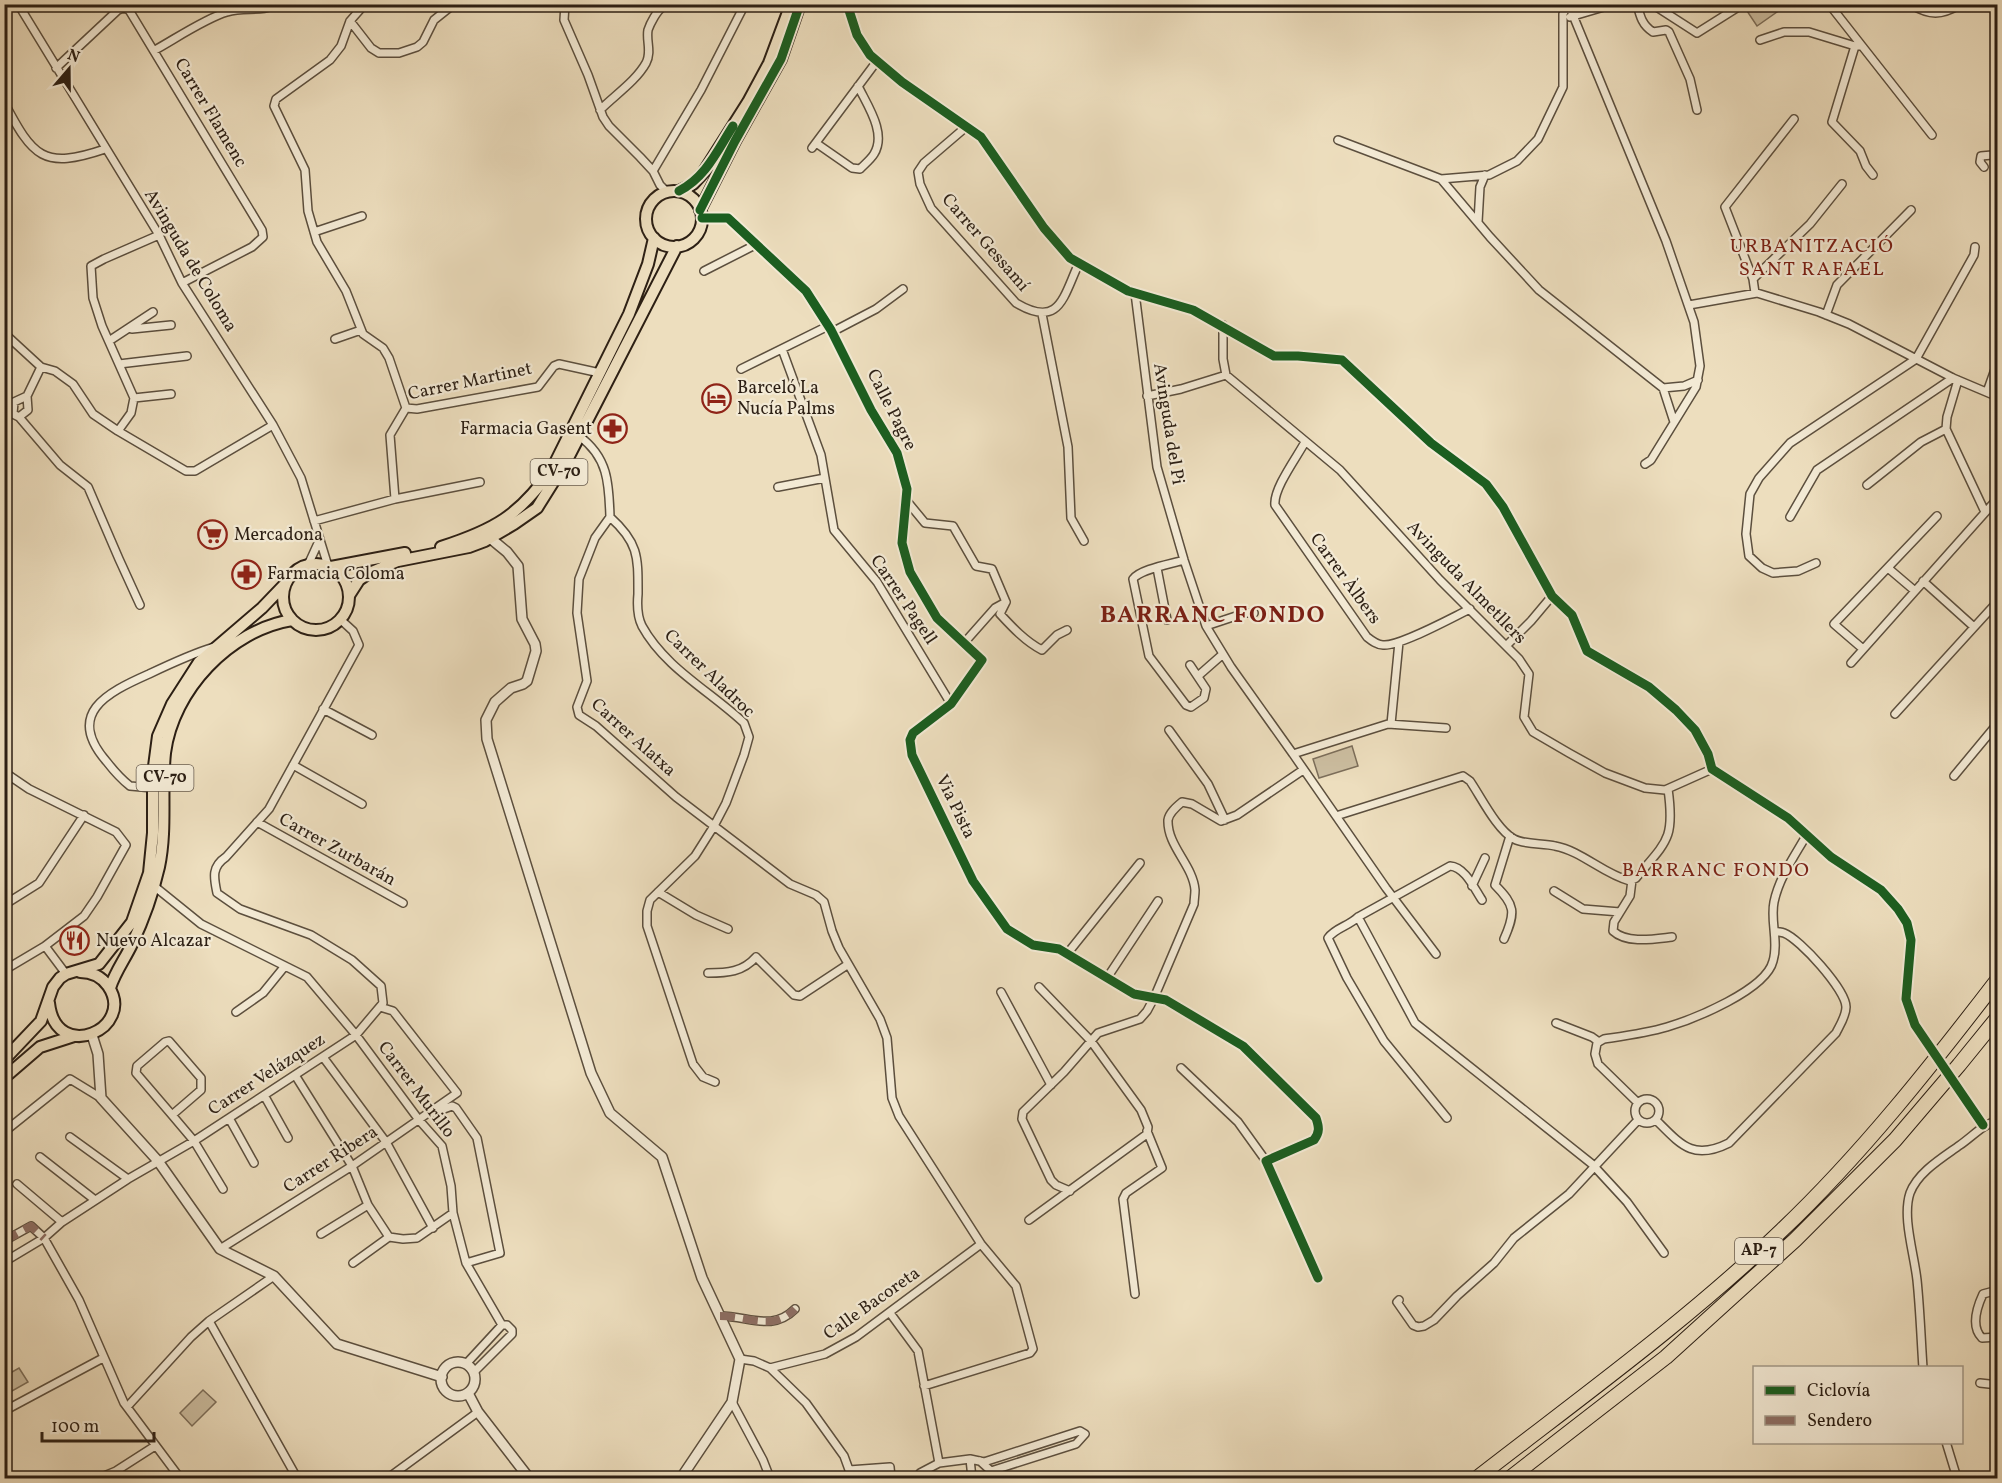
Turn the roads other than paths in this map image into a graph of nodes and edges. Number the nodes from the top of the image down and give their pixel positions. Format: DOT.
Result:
graph roads {
  1 [pos="18,4"];
  2 [pos="278,4"];
  3 [pos="365,4"];
  4 [pos="454,4"];
  5 [pos="565,4"];
  6 [pos="791,4"];
  7 [pos="800,4"];
  8 [pos="847,4"];
  9 [pos="1583,4"];
  10 [pos="1614,4"];
  11 [pos="1637,4"];
  12 [pos="1652,4"];
  13 [pos="1743,4"];
  14 [pos="1829,4"];
  15 [pos="1910,4"];
  16 [pos="1961,4"];
  17 [pos="123,6"];
  18 [pos="744,6"];
  19 [pos="1566,6"];
  20 [pos="1563,14"];
  21 [pos="1574,20"];
  22 [pos="350,21"];
  23 [pos="1564,23"];
  24 [pos="1760,40"];
  25 [pos="1858,46"];
  26 [pos="155,50"];
  27 [pos="877,61"];
  28 [pos="56,68"];
  29 [pos="858,86"];
  30 [pos="4,102"];
  31 [pos="600,110"];
  32 [pos="1697,110"];
  33 [pos="1794,120"];
  34 [pos="966,127"];
  35 [pos="1932,135"];
  36 [pos="1338,140"];
  37 [pos="105,149"];
  38 [pos="1998,157"];
  39 [pos="1984,167"];
  40 [pos="652,171"];
  41 [pos="1485,175"];
  42 [pos="1873,175"];
  43 [pos="1441,179"];
  44 [pos="1842,184"];
  45 [pos="666,191"];
  46 [pos="679,191"];
  47 [pos="1911,210"];
  48 [pos="701,214"];
  49 [pos="362,216"];
  50 [pos="1478,222"];
  51 [pos="314,232"];
  52 [pos="159,236"];
  53 [pos="654,238"];
  54 [pos="758,244"];
  55 [pos="677,246"];
  56 [pos="1975,247"];
  57 [pos="1079,263"];
  58 [pos="704,271"];
  59 [pos="1753,279"];
  60 [pos="182,283"];
  61 [pos="903,289"];
  62 [pos="1135,293"];
  63 [pos="1755,293"];
  64 [pos="1689,305"];
  65 [pos="153,312"];
  66 [pos="1042,314"];
  67 [pos="1826,315"];
  68 [pos="171,325"];
  69 [pos="1223,325"];
  70 [pos="130,329"];
  71 [pos="830,329"];
  72 [pos="361,330"];
  73 [pos="4,333"];
  74 [pos="335,339"];
  75 [pos="109,341"];
  76 [pos="782,349"];
  77 [pos="187,356"];
  78 [pos="1916,359"];
  79 [pos="1998,361"];
  80 [pos="119,364"];
  81 [pos="42,367"];
  82 [pos="741,369"];
  83 [pos="600,373"];
  84 [pos="1226,375"];
  85 [pos="1955,379"];
  86 [pos="1698,380"];
  87 [pos="1663,388"];
  88 [pos="1987,392"];
  89 [pos="171,394"];
  90 [pos="27,396"];
  91 [pos="1147,396"];
  92 [pos="1998,397"];
  93 [pos="134,399"];
  94 [pos="4,400"];
  95 [pos="14,402"];
  96 [pos="406,408"];
  97 [pos="19,417"];
  98 [pos="1674,422"];
  99 [pos="273,425"];
  100 [pos="1946,429"];
  101 [pos="118,431"];
  102 [pos="579,436"];
  103 [pos="1305,442"];
  104 [pos="1645,464"];
  105 [pos="825,478"];
  106 [pos="480,482"];
  107 [pos="1867,485"];
  108 [pos="778,487"];
  109 [pos="395,498"];
  110 [pos="1998,498"];
  111 [pos="906,500"];
  112 [pos="1985,512"];
  113 [pos="1937,516"];
  114 [pos="610,517"];
  115 [pos="1790,517"];
  116 [pos="314,521"];
  117 [pos="490,538"];
  118 [pos="319,541"];
  119 [pos="1084,541"];
  120 [pos="1184,560"];
  121 [pos="1816,563"];
  122 [pos="308,565"];
  123 [pos="329,566"];
  124 [pos="1157,568"];
  125 [pos="1888,568"];
  126 [pos="1923,581"];
  127 [pos="286,583"];
  128 [pos="1915,591"];
  129 [pos="350,594"];
  130 [pos="1552,596"];
  131 [pos="1998,601"];
  132 [pos="1006,602"];
  133 [pos="140,605"];
  134 [pos="1470,609"];
  135 [pos="1254,613"];
  136 [pos="292,620"];
  137 [pos="341,620"];
  138 [pos="1167,620"];
  139 [pos="1206,626"];
  140 [pos="1974,627"];
  141 [pos="1067,630"];
  142 [pos="1399,642"];
  143 [pos="964,643"];
  144 [pos="216,646"];
  145 [pos="1506,646"];
  146 [pos="1863,649"];
  147 [pos="1223,654"];
  148 [pos="982,660"];
  149 [pos="1851,663"];
  150 [pos="1190,665"];
  151 [pos="1198,676"];
  152 [pos="951,704"];
  153 [pos="323,709"];
  154 [pos="1895,714"];
  155 [pos="1998,723"];
  156 [pos="1391,724"];
  157 [pos="1446,728"];
  158 [pos="1169,730"];
  159 [pos="372,735"];
  160 [pos="1293,754"];
  161 [pos="293,765"];
  162 [pos="1712,769"];
  163 [pos="1303,770"];
  164 [pos="4,772"];
  165 [pos="1954,776"];
  166 [pos="153,788"];
  167 [pos="1668,789"];
  168 [pos="362,804"];
  169 [pos="84,815"];
  170 [pos="1336,816"];
  171 [pos="1225,820"];
  172 [pos="257,822"];
  173 [pos="714,826"];
  174 [pos="1806,836"];
  175 [pos="1513,838"];
  176 [pos="1485,858"];
  177 [pos="1140,863"];
  178 [pos="1632,880"];
  179 [pos="154,886"];
  180 [pos="1472,886"];
  181 [pos="1554,891"];
  182 [pos="658,892"];
  183 [pos="1392,897"];
  184 [pos="1482,900"];
  185 [pos="1158,901"];
  186 [pos="403,903"];
  187 [pos="4,905"];
  188 [pos="1620,912"];
  189 [pos="1358,917"];
  190 [pos="728,929"];
  191 [pos="1774,931"];
  192 [pos="1672,937"];
  193 [pos="1504,939"];
  194 [pos="45,946"];
  195 [pos="1067,954"];
  196 [pos="1436,954"];
  197 [pos="847,965"];
  198 [pos="6,966"];
  199 [pos="285,966"];
  200 [pos="71,973"];
  201 [pos="708,973"];
  202 [pos="1107,978"];
  203 [pos="1998,979"];
  204 [pos="1039,987"];
  205 [pos="110,988"];
  206 [pos="1001,992"];
  207 [pos="1155,998"];
  208 [pos="48,999"];
  209 [pos="382,1005"];
  210 [pos="236,1012"];
  211 [pos="1998,1017"];
  212 [pos="1556,1023"];
  213 [pos="92,1035"];
  214 [pos="356,1035"];
  215 [pos="74,1036"];
  216 [pos="1091,1041"];
  217 [pos="1599,1042"];
  218 [pos="324,1057"];
  219 [pos="4,1060"];
  220 [pos="1181,1068"];
  221 [pos="295,1075"];
  222 [pos="4,1078"];
  223 [pos="715,1082"];
  224 [pos="1051,1085"];
  225 [pos="264,1095"];
  226 [pos="101,1098"];
  227 [pos="1638,1102"];
  228 [pos="172,1115"];
  229 [pos="427,1115"];
  230 [pos="229,1118"];
  231 [pos="1447,1118"];
  232 [pos="419,1120"];
  233 [pos="1638,1120"];
  234 [pos="1656,1120"];
  235 [pos="1998,1120"];
  236 [pos="1983,1125"];
  237 [pos="1147,1131"];
  238 [pos="4,1132"];
  239 [pos="70,1137"];
  240 [pos="288,1138"];
  241 [pos="194,1141"];
  242 [pos="386,1142"];
  243 [pos="40,1157"];
  244 [pos="158,1161"];
  245 [pos="1266,1161"];
  246 [pos="254,1163"];
  247 [pos="352,1166"];
  248 [pos="1594,1167"];
  249 [pos="128,1179"];
  250 [pos="17,1184"];
  251 [pos="223,1189"];
  252 [pos="1070,1191"];
  253 [pos="95,1200"];
  254 [pos="368,1205"];
  255 [pos="453,1213"];
  256 [pos="1029,1220"];
  257 [pos="62,1221"];
  258 [pos="433,1228"];
  259 [pos="321,1234"];
  260 [pos="389,1237"];
  261 [pos="44,1238"];
  262 [pos="4,1241"];
  263 [pos="981,1244"];
  264 [pos="220,1249"];
  265 [pos="1664,1253"];
  266 [pos="4,1262"];
  267 [pos="352,1263"];
  268 [pos="466,1263"];
  269 [pos="274,1276"];
  270 [pos="1318,1278"];
  271 [pos="1998,1290"];
  272 [pos="1135,1293"];
  273 [pos="1399,1300"];
  274 [pos="795,1309"];
  275 [pos="890,1312"];
  276 [pos="720,1316"];
  277 [pos="209,1321"];
  278 [pos="502,1325"];
  279 [pos="1998,1337"];
  280 [pos="104,1358"];
  281 [pos="740,1359"];
  282 [pos="466,1365"];
  283 [pos="1923,1366"];
  284 [pos="770,1368"];
  285 [pos="474,1372"];
  286 [pos="442,1377"];
  287 [pos="1980,1383"];
  288 [pos="1998,1385"];
  289 [pos="924,1386"];
  290 [pos="468,1393"];
  291 [pos="732,1402"];
  292 [pos="127,1407"];
  293 [pos="4,1411"];
  294 [pos="478,1412"];
  295 [pos="1946,1444"];
  296 [pos="155,1446"];
  297 [pos="970,1459"];
  298 [pos="982,1461"];
  299 [pos="939,1463"];
  300 [pos="849,1470"];
  301 [pos="99,1479"];
  302 [pos="180,1479"];
  303 [pos="297,1479"];
  304 [pos="388,1479"];
  305 [pos="529,1479"];
  306 [pos="681,1479"];
  307 [pos="770,1479"];
  308 [pos="852,1479"];
  309 [pos="891,1479"];
  310 [pos="920,1479"];
  311 [pos="972,1479"];
  312 [pos="1477,1479"];
  313 [pos="1510,1479"];
  314 [pos="1957,1479"];
  1 -- 28 [label="street, Avinguda de Coloma"];
  2 -- 26 [label="street"];
  3 -- 22 [label="street"];
  4 -- 22 [label="street"];
  5 -- 31 [label="street"];
  6 -- 46 [label="main road"];
  7 -- 48 [label="main road, CV-70"];
  8 -- 27 [label="street"];
  9 -- 19 [label="street"];
  10 -- 21 [label="street"];
  11 -- 32 [label="street"];
  12 -- 13 [label="street"];
  14 -- 25 [label="street"];
  15 -- 16 [label="street"];
  17 -- 26 [label="street, Carrer Flamenc"];
  17 -- 28 [label="street, Carrer Flamenc"];
  18 -- 31 [label="street"];
  18 -- 40 [label="street"];
  19 -- 20 [label="street"];
  19 -- 21 [label="street"];
  20 -- 21 [label="street"];
  20 -- 23 [label="street"];
  21 -- 23 [label="street"];
  21 -- 64 [label="street"];
  22 -- 51 [label="street"];
  23 -- 41 [label="street"];
  24 -- 25 [label="street"];
  25 -- 35 [label="street"];
  25 -- 42 [label="street"];
  26 -- 60 [label="street, Carrer Flamenc"];
  27 -- 29 [label="street"];
  27 -- 34 [label="street"];
  28 -- 37 [label="street, Avinguda de Coloma"];
  29 -- 29 [label="street"];
  30 -- 37 [label="street"];
  31 -- 40 [label="street"];
  33 -- 59 [label="street"];
  34 -- 57 [label="street"];
  34 -- 66 [label="street, Carrer Gessamí"];
  36 -- 43 [label="street"];
  37 -- 52 [label="street, Avinguda de Coloma"];
  38 -- 39 [label="street"];
  40 -- 45 [label="street"];
  41 -- 43 [label="street"];
  41 -- 50 [label="street"];
  43 -- 50 [label="street"];
  44 -- 59 [label="street"];
  45 -- 46 [label="main road"];
  45 -- 53 [label="main road, CV-70"];
  46 -- 48 [label="main road"];
  47 -- 67 [label="street"];
  48 -- 54 [label="street, Calle Pagre"];
  48 -- 55 [label="main road, CV-70"];
  49 -- 51 [label="street"];
  50 -- 87 [label="street"];
  51 -- 72 [label="street"];
  52 -- 60 [label="street, Avinguda de Coloma"];
  52 -- 75 [label="street"];
  53 -- 55 [label="main road"];
  53 -- 83 [label="main road, CV-70"];
  54 -- 58 [label="street"];
  54 -- 71 [label="street, Calle Pagre"];
  55 -- 102 [label="main road, CV-70"];
  56 -- 78 [label="street"];
  57 -- 62 [label="street"];
  57 -- 66 [label="street"];
  59 -- 63 [label="street"];
  60 -- 99 [label="street, Avinguda de Coloma"];
  61 -- 71 [label="street"];
  62 -- 69 [label="street"];
  62 -- 91 [label="street, Avinguda del Pi"];
  63 -- 64 [label="street"];
  63 -- 67 [label="street"];
  64 -- 86 [label="street"];
  65 -- 70 [label="street"];
  66 -- 119 [label="street"];
  67 -- 78 [label="street"];
  68 -- 70 [label="street"];
  69 -- 84 [label="street"];
  69 -- 130 [label="street"];
  70 -- 75 [label="street"];
  71 -- 76 [label="street"];
  71 -- 111 [label="street, Calle Pagre"];
  72 -- 74 [label="street"];
  72 -- 96 [label="street"];
  73 -- 81 [label="street"];
  75 -- 80 [label="street"];
  76 -- 82 [label="street"];
  76 -- 105 [label="street, Carrer Pagell"];
  77 -- 80 [label="street"];
  78 -- 85 [label="street"];
  78 -- 121 [label="street"];
  79 -- 88 [label="street"];
  80 -- 93 [label="street"];
  81 -- 90 [label="street"];
  81 -- 101 [label="street"];
  83 -- 96 [label="street, Carrer Martinet"];
  83 -- 123 [label="main road, CV-70"];
  84 -- 91 [label="street"];
  84 -- 103 [label="street, Avinguda Almetllers"];
  85 -- 88 [label="street"];
  85 -- 100 [label="street"];
  85 -- 115 [label="street"];
  86 -- 87 [label="street"];
  86 -- 98 [label="street"];
  87 -- 98 [label="street"];
  88 -- 92 [label="street"];
  89 -- 93 [label="street"];
  90 -- 95 [label="street"];
  90 -- 97 [label="street"];
  91 -- 120 [label="street, Avinguda del Pi"];
  93 -- 101 [label="street"];
  94 -- 95 [label="street"];
  95 -- 97 [label="street"];
  96 -- 109 [label="street, Carrer Martinet"];
  97 -- 133 [label="street"];
  98 -- 104 [label="street"];
  99 -- 101 [label="street"];
  99 -- 116 [label="street, Avinguda de Coloma"];
  100 -- 107 [label="street"];
  100 -- 112 [label="street"];
  102 -- 114 [label="street"];
  102 -- 117 [label="main road, CV-70"];
  103 -- 134 [label="street, Avinguda Almetllers"];
  103 -- 142 [label="street, Carrer Àlbers"];
  105 -- 108 [label="street"];
  105 -- 152 [label="street, Carrer Pagell"];
  106 -- 109 [label="street"];
  109 -- 116 [label="street"];
  110 -- 112 [label="street"];
  111 -- 132 [label="street"];
  111 -- 143 [label="street, Calle Pagre"];
  112 -- 126 [label="street"];
  113 -- 125 [label="street"];
  114 -- 173 [label="street, Carrer Aladroc"];
  114 -- 173 [label="street, Carrer Alatxa"];
  116 -- 118 [label="street, Avinguda de Coloma"];
  117 -- 129 [label="main road, CV-70"];
  117 -- 276 [label="street"];
  118 -- 122 [label="street"];
  118 -- 123 [label="street, Avinguda de Coloma"];
  120 -- 124 [label="street"];
  120 -- 139 [label="street, Avinguda del Pi"];
  122 -- 123 [label="main road, CV-70"];
  122 -- 127 [label="main road, CV-70"];
  123 -- 129 [label="main road"];
  124 -- 138 [label="street"];
  124 -- 151 [label="street"];
  125 -- 128 [label="street"];
  125 -- 146 [label="street"];
  126 -- 128 [label="street"];
  126 -- 140 [label="street"];
  127 -- 136 [label="main road"];
  127 -- 144 [label="main road, CV-70"];
  128 -- 146 [label="street"];
  129 -- 137 [label="main road, CV-70"];
  130 -- 145 [label="street"];
  130 -- 162 [label="street"];
  131 -- 140 [label="street"];
  132 -- 141 [label="street"];
  132 -- 143 [label="street"];
  134 -- 142 [label="street, Carrer Àlbers"];
  134 -- 145 [label="street, Avinguda Almetllers"];
  135 -- 139 [label="street"];
  136 -- 137 [label="main road"];
  136 -- 179 [label="main road, CV-70"];
  137 -- 153 [label="street, Carrer Zurbarán"];
  139 -- 147 [label="street, Avinguda del Pi"];
  140 -- 154 [label="street"];
  142 -- 156 [label="street"];
  143 -- 148 [label="street, Calle Pagre"];
  144 -- 166 [label="main road, CV-70"];
  144 -- 166 [label="street"];
  145 -- 167 [label="street, Avinguda Almetllers"];
  146 -- 149 [label="street"];
  147 -- 151 [label="street"];
  147 -- 160 [label="street, Avinguda del Pi"];
  148 -- 152 [label="street, Via Pista"];
  150 -- 151 [label="street"];
  152 -- 195 [label="street, Via Pista"];
  153 -- 159 [label="street"];
  153 -- 161 [label="street, Carrer Zurbarán"];
  155 -- 165 [label="street"];
  156 -- 157 [label="street"];
  156 -- 160 [label="street"];
  158 -- 171 [label="street"];
  160 -- 163 [label="street, Avinguda del Pi"];
  161 -- 168 [label="street"];
  161 -- 172 [label="street, Carrer Zurbarán"];
  162 -- 167 [label="street"];
  162 -- 174 [label="street"];
  163 -- 170 [label="street"];
  163 -- 171 [label="street"];
  164 -- 169 [label="street"];
  166 -- 200 [label="main road, CV-70"];
  167 -- 178 [label="street"];
  169 -- 187 [label="street"];
  169 -- 194 [label="street"];
  170 -- 175 [label="street"];
  170 -- 183 [label="street"];
  171 -- 207 [label="street"];
  172 -- 186 [label="street, Carrer Zurbarán"];
  172 -- 209 [label="street, Carrer Zurbarán"];
  173 -- 182 [label="street, Carrer Aladroc"];
  173 -- 197 [label="street"];
  174 -- 191 [label="street"];
  174 -- 236 [label="street, bridge"];
  175 -- 178 [label="street"];
  175 -- 193 [label="street"];
  176 -- 180 [label="street"];
  177 -- 195 [label="street"];
  178 -- 188 [label="street"];
  179 -- 199 [label="street, Carrer Murillo"];
  179 -- 205 [label="main road, CV-70"];
  180 -- 183 [label="street"];
  180 -- 184 [label="street"];
  181 -- 188 [label="street"];
  182 -- 190 [label="street"];
  182 -- 223 [label="street, Carrer Aladroc"];
  183 -- 189 [label="street"];
  183 -- 196 [label="street"];
  185 -- 202 [label="street"];
  188 -- 192 [label="street"];
  189 -- 231 [label="street"];
  189 -- 248 [label="street"];
  191 -- 217 [label="street"];
  191 -- 234 [label="street"];
  194 -- 198 [label="street"];
  194 -- 200 [label="street"];
  195 -- 202 [label="street"];
  197 -- 201 [label="street"];
  197 -- 263 [label="street"];
  199 -- 210 [label="street"];
  199 -- 214 [label="street, Carrer Murillo"];
  200 -- 205 [label="main road"];
  200 -- 208 [label="main road"];
  202 -- 207 [label="street"];
  203 -- 312 [label="highway, AP-7"];
  204 -- 216 [label="street"];
  205 -- 213 [label="main road, CV-70"];
  206 -- 224 [label="street"];
  207 -- 216 [label="street"];
  207 -- 245 [label="street"];
  208 -- 215 [label="main road"];
  208 -- 219 [label="main road"];
  209 -- 214 [label="street, Carrer Velázquez"];
  209 -- 229 [label="street, Carrer Ribera"];
  211 -- 313 [label="highway, AP-7"];
  212 -- 217 [label="street"];
  213 -- 215 [label="main road"];
  213 -- 226 [label="street"];
  214 -- 218 [label="street, Carrer Velázquez"];
  214 -- 232 [label="street, Carrer Murillo"];
  215 -- 222 [label="main road"];
  216 -- 224 [label="street"];
  216 -- 237 [label="street"];
  217 -- 227 [label="street"];
  218 -- 221 [label="street, Carrer Velázquez"];
  218 -- 242 [label="street"];
  220 -- 245 [label="street"];
  221 -- 225 [label="street, Carrer Velázquez"];
  221 -- 247 [label="street"];
  224 -- 252 [label="street"];
  225 -- 230 [label="street, Carrer Velázquez"];
  225 -- 240 [label="street"];
  226 -- 238 [label="street"];
  226 -- 244 [label="street"];
  227 -- 233 [label="street"];
  227 -- 234 [label="street"];
  228 -- 228 [label="street"];
  228 -- 241 [label="street"];
  229 -- 232 [label="street, Carrer Ribera"];
  229 -- 268 [label="street"];
  230 -- 241 [label="street, Carrer Velázquez"];
  230 -- 246 [label="street"];
  232 -- 242 [label="street, Carrer Ribera"];
  232 -- 255 [label="street, Carrer Murillo"];
  233 -- 234 [label="street"];
  233 -- 248 [label="street"];
  235 -- 236 [label="street"];
  236 -- 283 [label="street"];
  237 -- 252 [label="street"];
  237 -- 272 [label="street"];
  239 -- 249 [label="street"];
  241 -- 244 [label="street, Carrer Velázquez"];
  241 -- 251 [label="street"];
  242 -- 247 [label="street, Carrer Ribera"];
  242 -- 258 [label="street"];
  243 -- 253 [label="street"];
  244 -- 249 [label="street, Carrer Velázquez"];
  244 -- 264 [label="street"];
  245 -- 270 [label="street"];
  247 -- 254 [label="street"];
  247 -- 264 [label="street, Carrer Ribera"];
  248 -- 265 [label="street"];
  248 -- 273 [label="street"];
  249 -- 253 [label="street, Carrer Velázquez"];
  250 -- 257 [label="street"];
  252 -- 256 [label="street"];
  253 -- 257 [label="street, Carrer Velázquez"];
  254 -- 259 [label="street"];
  254 -- 260 [label="street"];
  255 -- 258 [label="street"];
  255 -- 268 [label="street, Carrer Murillo"];
  257 -- 261 [label="street, Carrer Velázquez"];
  258 -- 260 [label="street"];
  260 -- 267 [label="street"];
  261 -- 262 [label="street"];
  261 -- 266 [label="street, Carrer Velázquez"];
  261 -- 280 [label="street"];
  263 -- 275 [label="street, Calle Bacoreta"];
  263 -- 289 [label="street"];
  264 -- 269 [label="street"];
  268 -- 278 [label="street, Carrer Murillo"];
  269 -- 277 [label="street"];
  269 -- 286 [label="street"];
  271 -- 279 [label="street"];
  274 -- 276 [label="street"];
  275 -- 284 [label="street, Calle Bacoreta"];
  275 -- 289 [label="street"];
  276 -- 281 [label="street"];
  277 -- 292 [label="street"];
  277 -- 303 [label="street"];
  278 -- 282 [label="street"];
  278 -- 285 [label="street"];
  280 -- 292 [label="street"];
  280 -- 293 [label="street"];
  281 -- 284 [label="street"];
  281 -- 291 [label="street"];
  282 -- 285 [label="street"];
  282 -- 286 [label="street"];
  284 -- 300 [label="street"];
  285 -- 290 [label="street"];
  286 -- 290 [label="street"];
  287 -- 288 [label="street"];
  289 -- 299 [label="street"];
  290 -- 294 [label="street"];
  291 -- 306 [label="street"];
  291 -- 307 [label="street"];
  292 -- 296 [label="street"];
  294 -- 304 [label="street"];
  294 -- 305 [label="street"];
  295 -- 314 [label="street"];
  296 -- 301 [label="street"];
  296 -- 302 [label="street"];
  297 -- 298 [label="street"];
  297 -- 299 [label="street"];
  297 -- 311 [label="street"];
  298 -- 298 [label="street"];
  299 -- 310 [label="street"];
  300 -- 308 [label="street"];
  300 -- 309 [label="street"];
}
